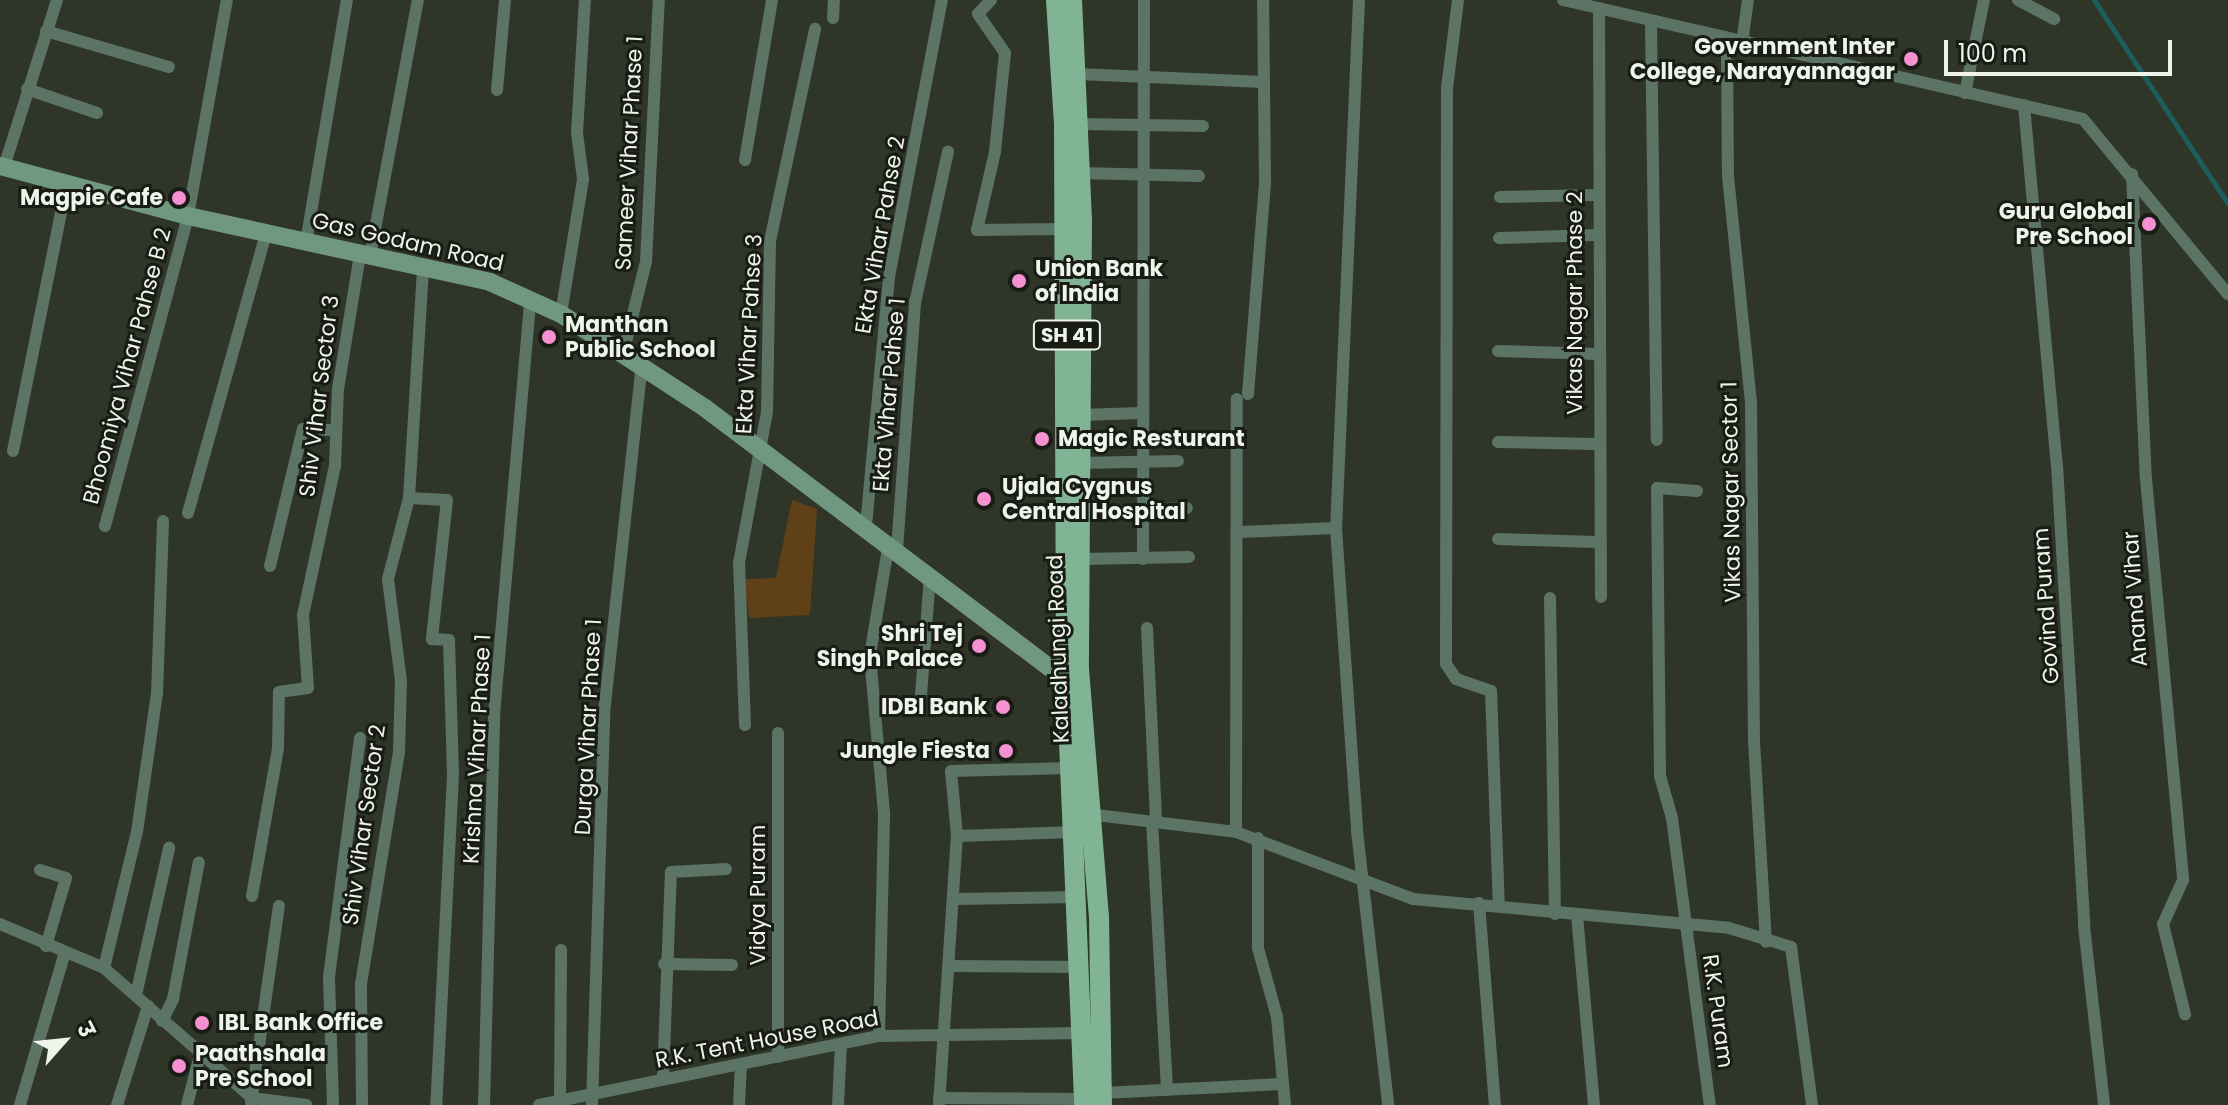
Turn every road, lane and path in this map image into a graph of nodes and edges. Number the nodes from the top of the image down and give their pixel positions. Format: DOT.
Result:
graph roads {
  1 [pos="57,0"];
  2 [pos="227,0"];
  3 [pos="347,0"];
  4 [pos="418,0"];
  5 [pos="505,0"];
  6 [pos="585,0"];
  7 [pos="659,0"];
  8 [pos="772,0"];
  9 [pos="834,0"];
  10 [pos="942,0"];
  11 [pos="991,0"];
  12 [pos="1056,0"];
  13 [pos="1072,0"];
  14 [pos="1144,0"];
  15 [pos="1263,0"];
  16 [pos="1359,0"];
  17 [pos="1458,0"];
  18 [pos="1563,0"];
  19 [pos="1748,0"];
  20 [pos="1984,0"];
  21 [pos="2018,0"];
  22 [pos="1599,8"];
  23 [pos="833,18"];
  24 [pos="2054,19"];
  25 [pos="1651,25"];
  26 [pos="815,29"];
  27 [pos="46,31"];
  28 [pos="1727,42"];
  29 [pos="1742,43"];
  30 [pos="169,67"];
  31 [pos="1078,74"];
  32 [pos="1145,77"];
  33 [pos="1264,82"];
  34 [pos="27,89"];
  35 [pos="497,90"];
  36 [pos="1965,93"];
  37 [pos="2024,105"];
  38 [pos="97,113"];
  39 [pos="1080,124"];
  40 [pos="1145,125"];
  41 [pos="1203,126"];
  42 [pos="948,152"];
  43 [pos="745,160"];
  44 [pos="2,166"];
  45 [pos="1081,173"];
  46 [pos="1146,174"];
  47 [pos="2132,174"];
  48 [pos="1199,176"];
  49 [pos="67,184"];
  50 [pos="1594,195"];
  51 [pos="1500,197"];
  52 [pos="188,216"];
  53 [pos="1066,229"];
  54 [pos="266,234"];
  55 [pos="1596,235"];
  56 [pos="1499,238"];
  57 [pos="306,242"];
  58 [pos="365,255"];
  59 [pos="423,266"];
  60 [pos="2228,294"];
  61 [pos="530,301"];
  62 [pos="561,314"];
  63 [pos="1498,351"];
  64 [pos="623,354"];
  65 [pos="1598,354"];
  66 [pos="642,366"];
  67 [pos="1074,391"];
  68 [pos="1141,413"];
  69 [pos="1080,415"];
  70 [pos="336,430"];
  71 [pos="1657,440"];
  72 [pos="1498,442"];
  73 [pos="1595,444"];
  74 [pos="13,451"];
  75 [pos="763,453"];
  76 [pos="1178,461"];
  77 [pos="1141,462"];
  78 [pos="1080,463"];
  79 [pos="1697,491"];
  80 [pos="409,498"];
  81 [pos="1187,508"];
  82 [pos="1142,510"];
  83 [pos="188,513"];
  84 [pos="1080,513"];
  85 [pos="163,521"];
  86 [pos="105,526"];
  87 [pos="866,526"];
  88 [pos="1336,528"];
  89 [pos="1238,532"];
  90 [pos="1498,539"];
  91 [pos="1596,542"];
  92 [pos="893,546"];
  93 [pos="1189,557"];
  94 [pos="1143,559"];
  95 [pos="1072,560"];
  96 [pos="270,566"];
  97 [pos="930,575"];
  98 [pos="1601,597"];
  99 [pos="1550,598"];
  100 [pos="1147,628"];
  101 [pos="1072,670"];
  102 [pos="921,695"];
  103 [pos="745,725"];
  104 [pos="778,733"];
  105 [pos="360,738"];
  106 [pos="1070,768"];
  107 [pos="1080,820"];
  108 [pos="1154,822"];
  109 [pos="1236,832"];
  110 [pos="957,836"];
  111 [pos="1258,838"];
  112 [pos="169,848"];
  113 [pos="199,862"];
  114 [pos="726,869"];
  115 [pos="40,870"];
  116 [pos="1362,884"];
  117 [pos="252,896"];
  118 [pos="1079,897"];
  119 [pos="954,899"];
  120 [pos="1479,903"];
  121 [pos="279,906"];
  122 [pos="1499,906"];
  123 [pos="1555,914"];
  124 [pos="1577,915"];
  125 [pos="1685,923"];
  126 [pos="0,924"];
  127 [pos="1766,942"];
  128 [pos="46,946"];
  129 [pos="561,950"];
  130 [pos="65,952"];
  131 [pos="664,964"];
  132 [pos="732,965"];
  133 [pos="948,966"];
  134 [pos="1081,967"];
  135 [pos="104,968"];
  136 [pos="136,995"];
  137 [pos="148,1006"];
  138 [pos="2185,1014"];
  139 [pos="162,1021"];
  140 [pos="1092,1032"];
  141 [pos="949,1035"];
  142 [pos="879,1036"];
  143 [pos="841,1044"];
  144 [pos="778,1057"];
  145 [pos="199,1059"];
  146 [pos="741,1064"];
  147 [pos="663,1079"];
  148 [pos="1282,1084"];
  149 [pos="1167,1090"];
  150 [pos="1184,1090"];
  151 [pos="592,1098"];
  152 [pos="1093,1100"];
  153 [pos="251,1101"];
  154 [pos="939,1102"];
  155 [pos="549,1103"];
  156 [pos="20,1105"];
  157 [pos="117,1105"];
  158 [pos="187,1105"];
  159 [pos="307,1105"];
  160 [pos="333,1105"];
  161 [pos="362,1105"];
  162 [pos="436,1105"];
  163 [pos="484,1105"];
  164 [pos="739,1105"];
  165 [pos="838,1105"];
  166 [pos="1184,1105"];
  167 [pos="1285,1105"];
  168 [pos="1388,1105"];
  169 [pos="1495,1105"];
  170 [pos="1594,1105"];
  171 [pos="1710,1105"];
  172 [pos="1812,1105"];
  173 [pos="2104,1105"];
  1 -- 27 [label="street"];
  2 -- 52 [label="street, Bhoomiya Vihar Pahse B 2"];
  3 -- 57 [label="street"];
  4 -- 58 [label="street, Shiv Vihar Sector 3"];
  5 -- 35 [label="street"];
  6 -- 62 [label="street"];
  7 -- 64 [label="street, Sameer Vihar Phase 1"];
  8 -- 43 [label="street"];
  9 -- 23 [label="street"];
  10 -- 87 [label="street, Ekta Vihar Pahse 2"];
  11 -- 53 [label="street"];
  12 -- 53 [label="main road, Kaladhungi Road / SH 41"];
  13 -- 31 [label="main road, Kaladhungi Road / SH 41"];
  14 -- 32 [label="street"];
  15 -- 33 [label="street"];
  16 -- 88 [label="street"];
  17 -- 122 [label="street"];
  18 -- 22 [label="street"];
  19 -- 29 [label="street"];
  20 -- 36 [label="street"];
  21 -- 24 [label="street"];
  22 -- 25 [label="street"];
  22 -- 50 [label="street, Vikas Nagar Phase 2"];
  25 -- 28 [label="street"];
  25 -- 71 [label="street"];
  26 -- 75 [label="street, Ekta Vihar Pahse 3"];
  27 -- 30 [label="street"];
  27 -- 34 [label="street"];
  28 -- 29 [label="street"];
  28 -- 127 [label="street, Vikas Nagar Sector 1"];
  29 -- 36 [label="street"];
  31 -- 32 [label="street"];
  31 -- 39 [label="main road, Kaladhungi Road / SH 41"];
  32 -- 33 [label="street"];
  32 -- 40 [label="street"];
  33 -- 89 [label="street"];
  34 -- 38 [label="street"];
  34 -- 44 [label="street"];
  36 -- 37 [label="street"];
  37 -- 47 [label="street"];
  37 -- 173 [label="street, Govind Puram"];
  39 -- 40 [label="street"];
  39 -- 45 [label="main road, Kaladhungi Road / SH 41"];
  40 -- 41 [label="street"];
  40 -- 46 [label="street"];
  42 -- 92 [label="street, Ekta Vihar Pahse 1"];
  44 -- 49 [label="main road, Gas Godam Road"];
  45 -- 46 [label="street"];
  45 -- 67 [label="main road, Kaladhungi Road / SH 41"];
  46 -- 48 [label="street"];
  46 -- 68 [label="street"];
  47 -- 60 [label="street"];
  47 -- 138 [label="street, Anand Vihar"];
  49 -- 52 [label="main road, Gas Godam Road"];
  49 -- 74 [label="street"];
  50 -- 51 [label="street"];
  50 -- 55 [label="street, Vikas Nagar Phase 2"];
  52 -- 54 [label="main road, Gas Godam Road"];
  52 -- 86 [label="street, Bhoomiya Vihar Pahse B 2"];
  53 -- 67 [label="main road, Kaladhungi Road / SH 41"];
  54 -- 57 [label="main road, Gas Godam Road"];
  54 -- 83 [label="street"];
  55 -- 56 [label="street"];
  55 -- 65 [label="street, Vikas Nagar Phase 2"];
  57 -- 58 [label="main road, Gas Godam Road"];
  58 -- 59 [label="main road, Gas Godam Road"];
  58 -- 70 [label="street, Shiv Vihar Sector 3"];
  59 -- 61 [label="main road, Gas Godam Road"];
  59 -- 80 [label="street, Shiv Vihar Sector 2"];
  61 -- 62 [label="main road, Gas Godam Road"];
  61 -- 163 [label="street, Krishna Vihar Phase 1"];
  62 -- 64 [label="main road, Gas Godam Road"];
  63 -- 65 [label="street"];
  64 -- 66 [label="main road, Gas Godam Road"];
  65 -- 73 [label="street, Vikas Nagar Phase 2"];
  66 -- 75 [label="main road, Gas Godam Road"];
  66 -- 151 [label="street, Durga Vihar Phase 1"];
  67 -- 69 [label="main road, Kaladhungi Road / SH 41"];
  67 -- 95 [label="main road, Kaladhungi Road / SH 41"];
  68 -- 69 [label="street"];
  68 -- 77 [label="street"];
  69 -- 78 [label="main road, Kaladhungi Road / SH 41"];
  70 -- 96 [label="street"];
  70 -- 117 [label="street, Shiv Vihar Sector 3"];
  72 -- 73 [label="street"];
  73 -- 91 [label="street, Vikas Nagar Phase 2"];
  75 -- 87 [label="main road, Gas Godam Road"];
  75 -- 103 [label="street, Ekta Vihar Pahse 3"];
  76 -- 77 [label="street"];
  77 -- 78 [label="street"];
  77 -- 82 [label="street"];
  78 -- 84 [label="main road, Kaladhungi Road / SH 41"];
  79 -- 125 [label="street, R.K. Puram"];
  80 -- 161 [label="street, Shiv Vihar Sector 2"];
  80 -- 162 [label="street"];
  81 -- 82 [label="street"];
  82 -- 84 [label="street"];
  82 -- 94 [label="street"];
  84 -- 95 [label="main road, Kaladhungi Road / SH 41"];
  85 -- 135 [label="street"];
  87 -- 92 [label="main road, Gas Godam Road"];
  88 -- 89 [label="street"];
  88 -- 116 [label="street"];
  89 -- 109 [label="street"];
  90 -- 91 [label="street"];
  91 -- 98 [label="street, Vikas Nagar Phase 2"];
  92 -- 97 [label="main road, Gas Godam Road"];
  92 -- 142 [label="street, Ekta Vihar Pahse 1"];
  93 -- 94 [label="street"];
  94 -- 95 [label="street"];
  95 -- 101 [label="main road, Kaladhungi Road / SH 41"];
  97 -- 101 [label="main road, Gas Godam Road"];
  97 -- 102 [label="street"];
  99 -- 123 [label="street"];
  100 -- 108 [label="street"];
  101 -- 106 [label="main road, Kaladhungi Road / SH 41"];
  101 -- 107 [label="main road, Kaladhungi Road / SH 41"];
  104 -- 144 [label="street, Vidya Puram"];
  105 -- 160 [label="street"];
  106 -- 107 [label="main road, Kaladhungi Road / SH 41"];
  106 -- 110 [label="street"];
  107 -- 108 [label="street"];
  107 -- 110 [label="street"];
  107 -- 118 [label="main road, Kaladhungi Road / SH 41"];
  107 -- 140 [label="main road, Kaladhungi Road / SH 41"];
  108 -- 109 [label="street"];
  108 -- 149 [label="street"];
  109 -- 111 [label="street"];
  110 -- 119 [label="street"];
  111 -- 116 [label="street"];
  111 -- 148 [label="street"];
  112 -- 136 [label="street"];
  113 -- 139 [label="street"];
  114 -- 131 [label="street"];
  115 -- 128 [label="street"];
  116 -- 120 [label="street"];
  116 -- 168 [label="street"];
  118 -- 119 [label="street"];
  118 -- 134 [label="main road, Kaladhungi Road / SH 41"];
  119 -- 133 [label="street"];
  120 -- 122 [label="street"];
  120 -- 169 [label="street"];
  121 -- 153 [label="street"];
  122 -- 123 [label="street"];
  123 -- 124 [label="street"];
  124 -- 125 [label="street"];
  124 -- 170 [label="street"];
  125 -- 127 [label="street"];
  125 -- 171 [label="street, R.K. Puram"];
  126 -- 128 [label="street"];
  127 -- 172 [label="street"];
  128 -- 130 [label="street"];
  129 -- 155 [label="street"];
  130 -- 135 [label="street"];
  130 -- 156 [label="street"];
  131 -- 132 [label="street"];
  131 -- 147 [label="street"];
  133 -- 134 [label="street"];
  133 -- 141 [label="street"];
  134 -- 140 [label="main road, Kaladhungi Road / SH 41"];
  135 -- 136 [label="street"];
  136 -- 137 [label="street"];
  137 -- 139 [label="street"];
  137 -- 157 [label="street"];
  139 -- 145 [label="street"];
  140 -- 141 [label="street, R.K. Tent House Road"];
  140 -- 152 [label="main road, Kaladhungi Road / SH 41"];
  141 -- 142 [label="street, R.K. Tent House Road"];
  141 -- 154 [label="street"];
  142 -- 143 [label="street, R.K. Tent House Road"];
  143 -- 144 [label="street, R.K. Tent House Road"];
  143 -- 165 [label="street"];
  144 -- 146 [label="street, R.K. Tent House Road"];
  145 -- 153 [label="street"];
  145 -- 158 [label="street"];
  146 -- 147 [label="street, R.K. Tent House Road"];
  146 -- 164 [label="street"];
  147 -- 151 [label="street, R.K. Tent House Road"];
  148 -- 150 [label="street"];
  148 -- 167 [label="street"];
  149 -- 150 [label="street"];
  149 -- 152 [label="street"];
  150 -- 166 [label="street"];
  151 -- 155 [label="street, R.K. Tent House Road"];
  152 -- 154 [label="street"];
  153 -- 159 [label="street"];
}
